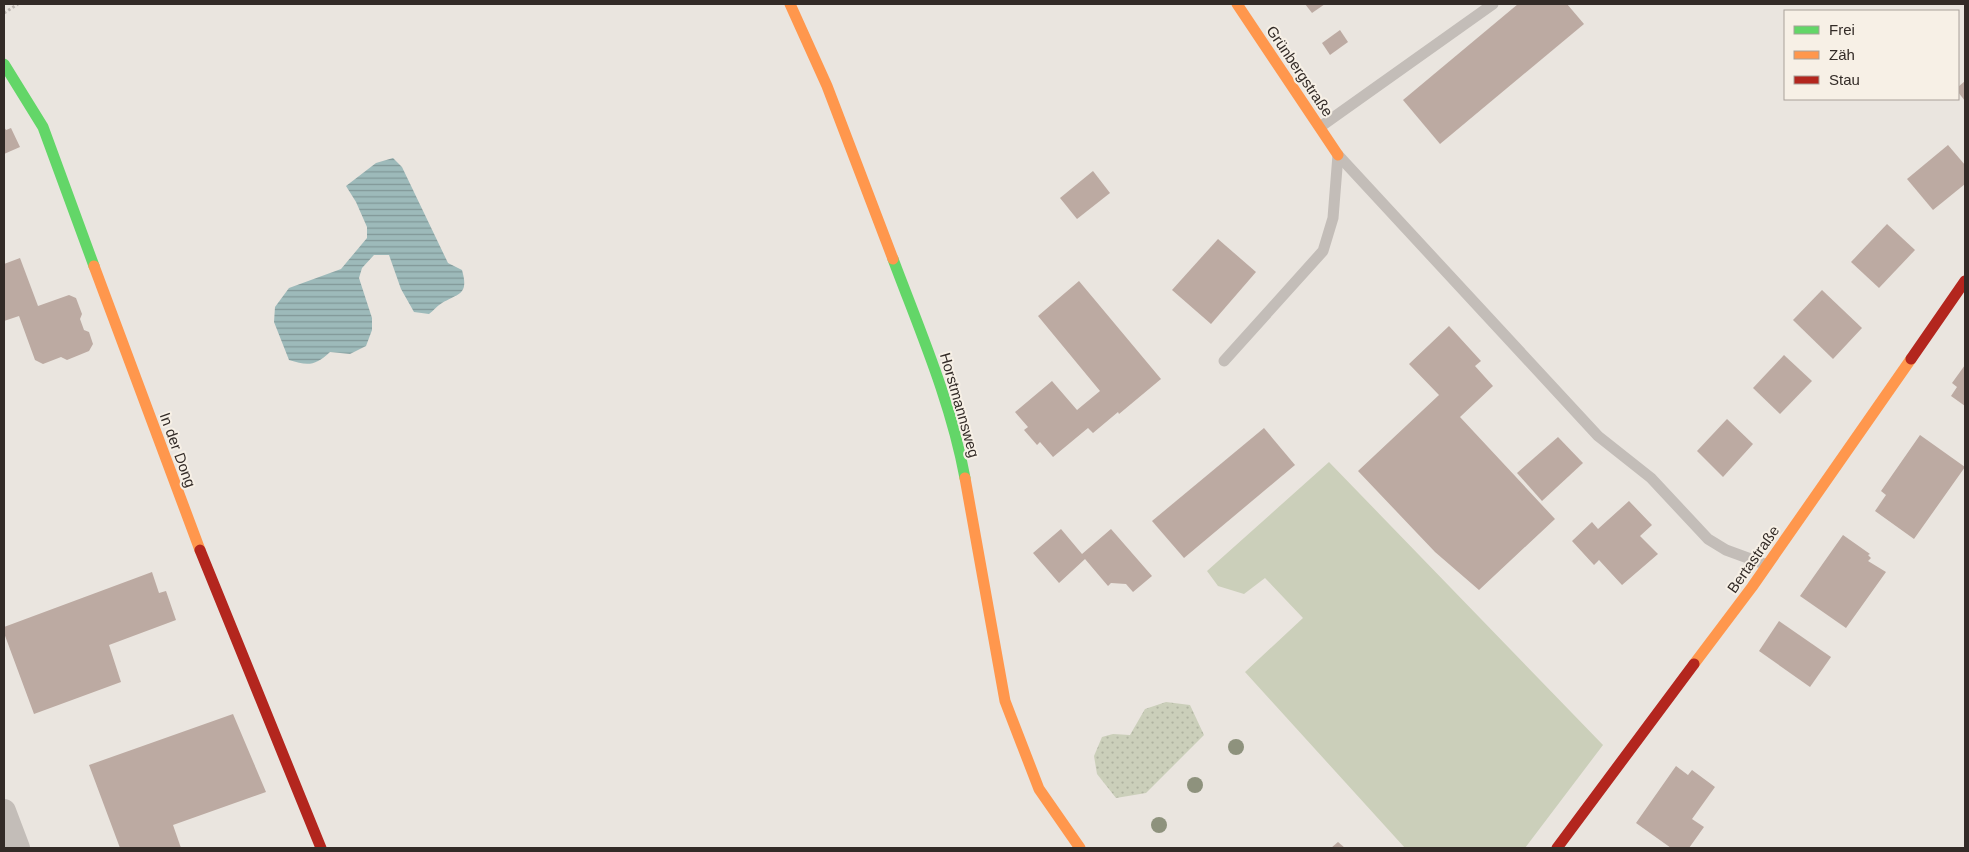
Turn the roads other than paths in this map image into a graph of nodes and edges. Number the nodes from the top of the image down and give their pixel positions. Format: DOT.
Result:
graph roads {
  1 [pos="790,4"];
  2 [pos="1237,4"];
  3 [pos="1493,4"];
  4 [pos="4,64"];
  5 [pos="1320,127"];
  6 [pos="1338,155"];
  7 [pos="1965,281"];
  8 [pos="1224,361"];
  9 [pos="1767,565"];
  10 [pos="4,811"];
  11 [pos="18,848"];
  12 [pos="321,848"];
  13 [pos="1080,848"];
  14 [pos="1557,848"];
  1 -- 13 [label="street, Horstmannsweg"];
  2 -- 5 [label="street, Grünbergstraße"];
  3 -- 5 [label="lane"];
  4 -- 12 [label="street, In der Dong"];
  5 -- 6 [label="street, Grünbergstraße"];
  6 -- 8 [label="lane"];
  6 -- 9 [label="lane"];
  7 -- 9 [label="street, Bertastraße"];
  9 -- 14 [label="street, Bertastraße"];
  10 -- 11 [label="street"];
}
